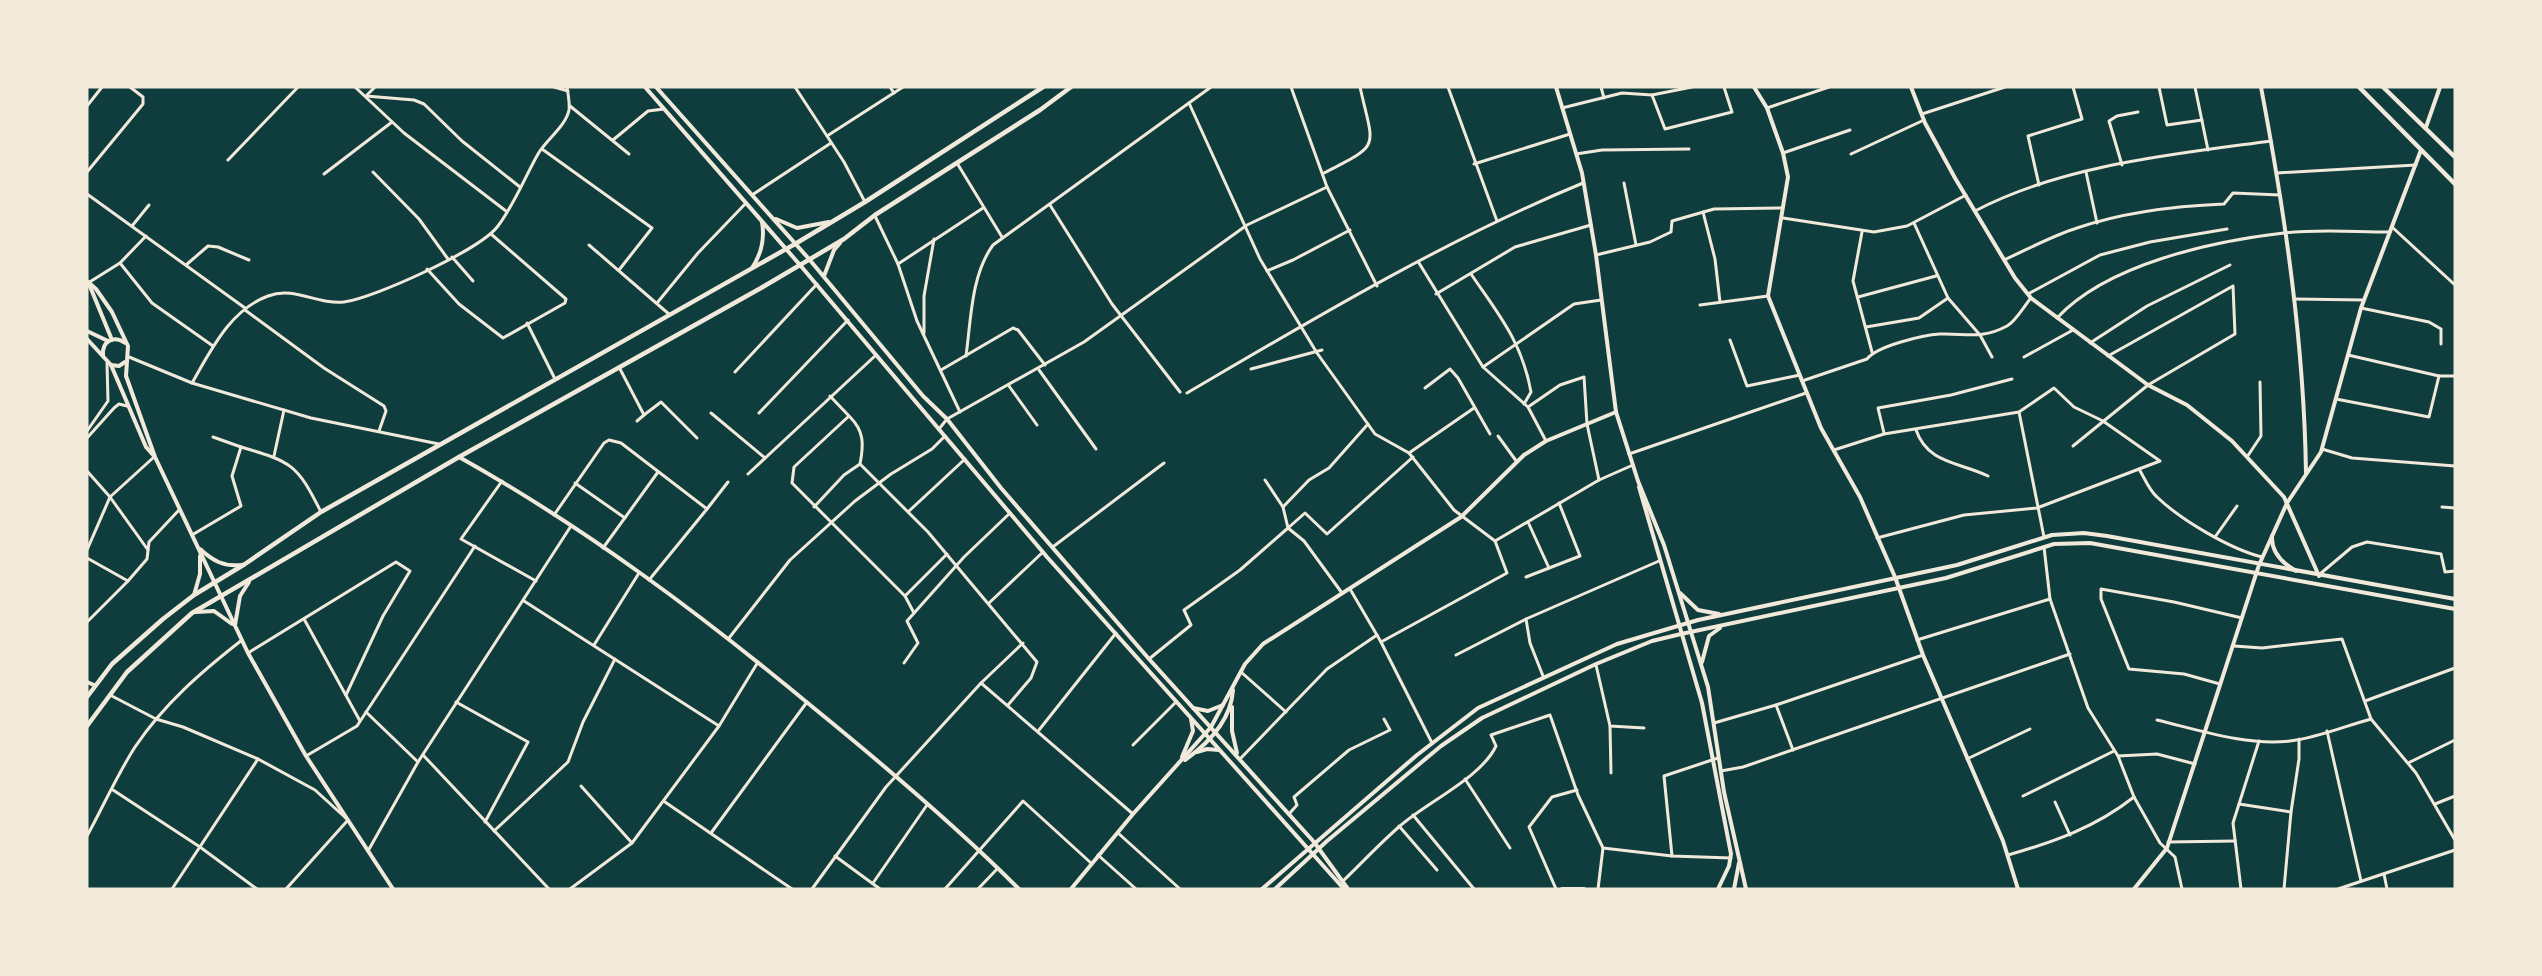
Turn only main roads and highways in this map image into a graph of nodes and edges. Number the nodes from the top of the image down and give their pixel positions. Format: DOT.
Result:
graph roads {
  1 [pos="1043,87"];
  2 [pos="1071,87"];
  3 [pos="2359,87"];
  4 [pos="2383,87"];
  5 [pos="2455,158"];
  6 [pos="2455,184"];
  7 [pos="87,697"];
  8 [pos="87,726"];
  1 -- 7 [label="main road"];
  2 -- 8 [label="main road"];
  3 -- 6 [label="main road"];
  4 -- 5 [label="main road"];
}
